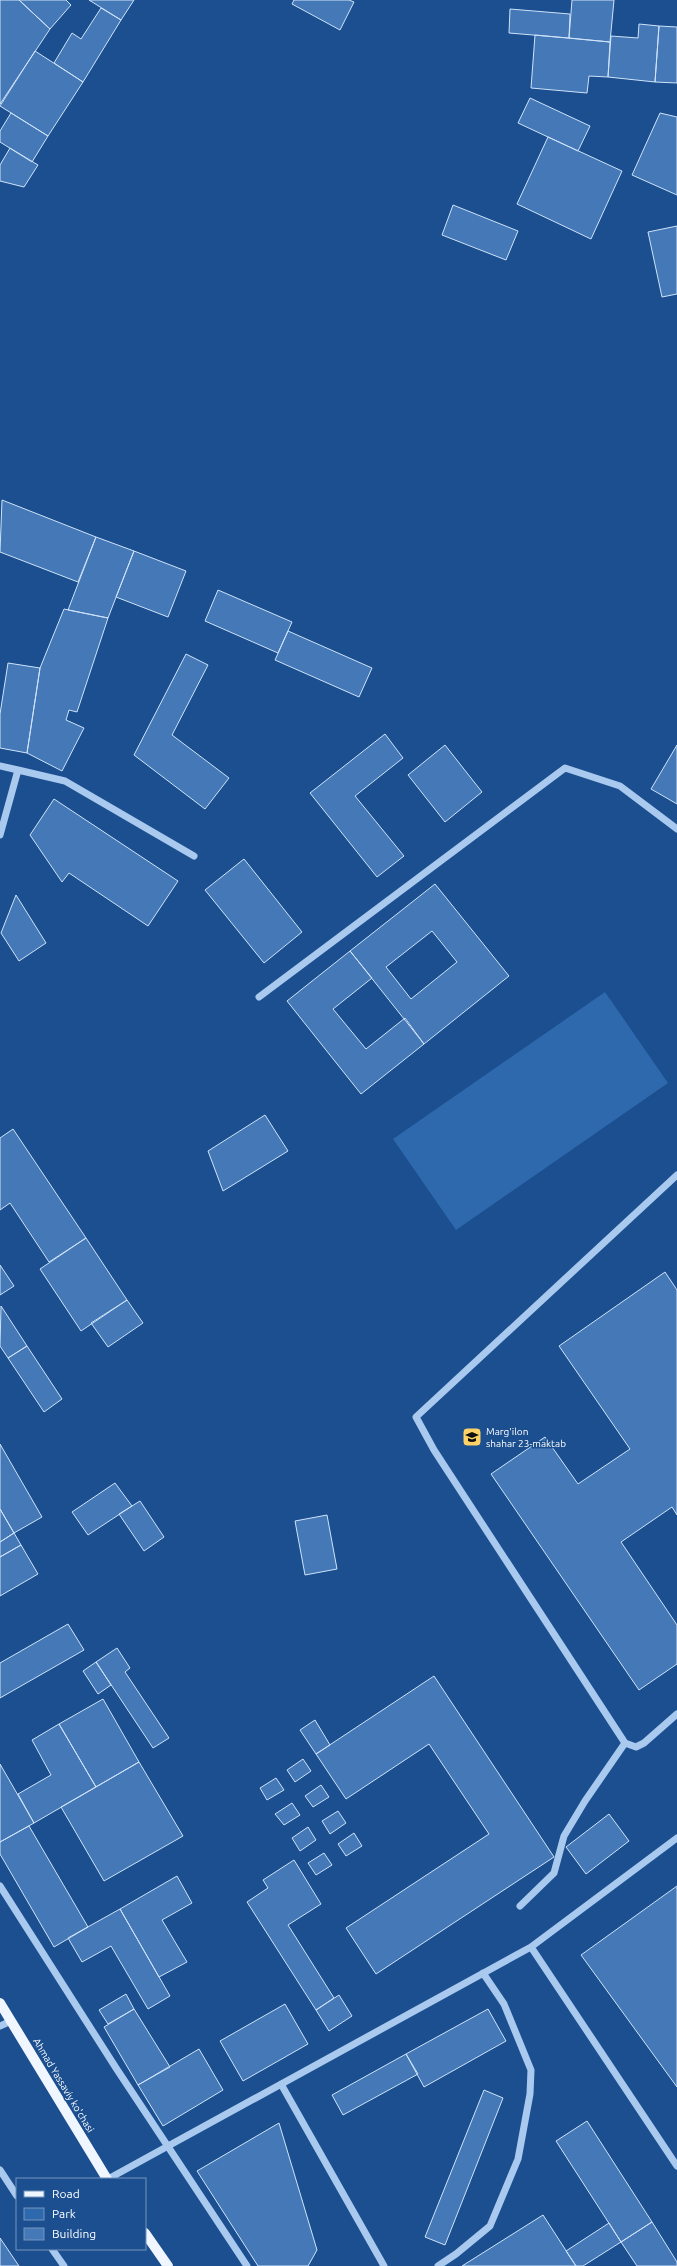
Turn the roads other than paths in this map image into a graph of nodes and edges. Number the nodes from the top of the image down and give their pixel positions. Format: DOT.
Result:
graph roads {
  1 [pos="0,766"];
  2 [pos="18,770"];
  3 [pos="677,829"];
  4 [pos="0,835"];
  5 [pos="194,856"];
  6 [pos="258,997"];
  7 [pos="677,1175"];
  8 [pos="677,1714"];
  9 [pos="625,1743"];
  10 [pos="677,1838"];
  11 [pos="0,1886"];
  12 [pos="520,1906"];
  13 [pos="530,1947"];
  14 [pos="482,1973"];
  15 [pos="0,2003"];
  16 [pos="11,2021"];
  17 [pos="0,2026"];
  18 [pos="282,2084"];
  19 [pos="168,2146"];
  20 [pos="677,2166"];
  21 [pos="0,2170"];
  22 [pos="107,2178"];
  23 [pos="110,2178"];
  24 [pos="16,2194"];
  25 [pos="146,2234"];
  26 [pos="53,2250"];
  27 [pos="64,2266"];
  28 [pos="168,2266"];
  29 [pos="247,2266"];
  30 [pos="384,2266"];
  31 [pos="438,2266"];
  1 -- 2 [label="street"];
  2 -- 4 [label="street"];
  2 -- 5 [label="street"];
  3 -- 6 [label="street"];
  7 -- 9 [label="street"];
  8 -- 9 [label="street"];
  9 -- 12 [label="street"];
  10 -- 13 [label="street"];
  11 -- 19 [label="street"];
  13 -- 14 [label="street"];
  13 -- 20 [label="street"];
  14 -- 18 [label="street"];
  14 -- 31 [label="street"];
  15 -- 16 [label="main road, Ahmad Yassaviy ko'chasi"];
  16 -- 17 [label="street"];
  16 -- 22 [label="main road, Ahmad Yassaviy ko'chasi"];
  18 -- 19 [label="street"];
  18 -- 30 [label="street"];
  19 -- 23 [label="street"];
  19 -- 29 [label="street"];
  21 -- 24 [label="street"];
  25 -- 28 [label="main road"];
  26 -- 27 [label="street"];
}
